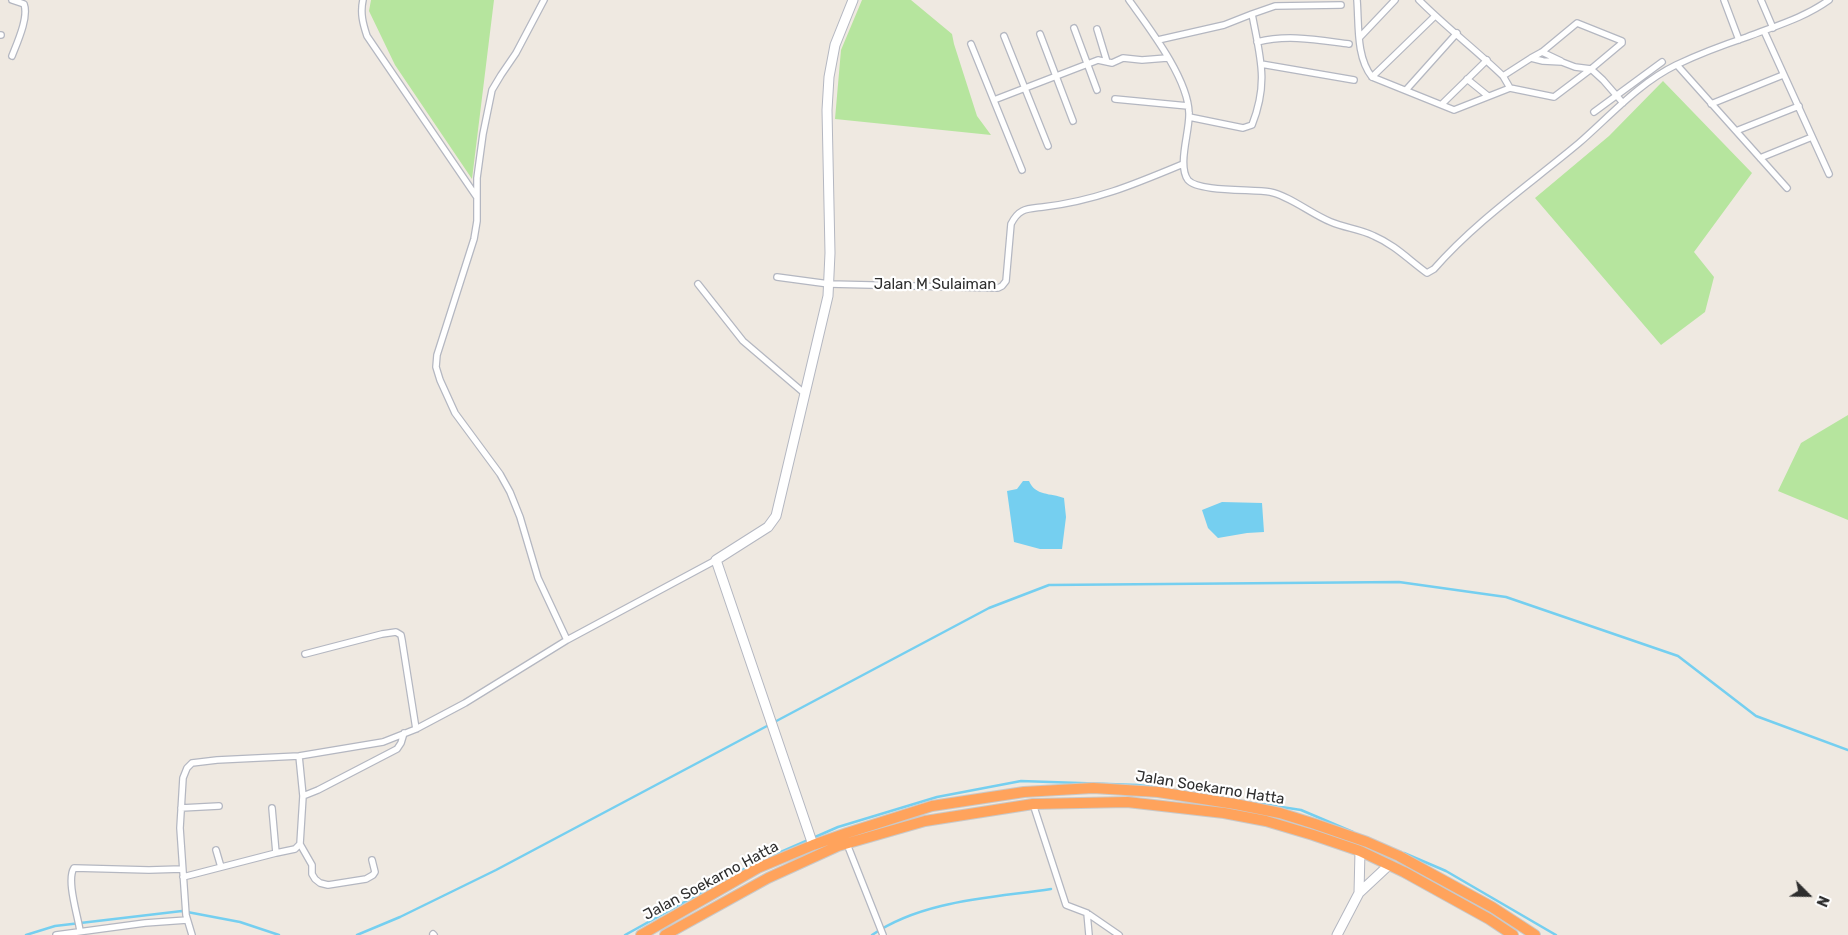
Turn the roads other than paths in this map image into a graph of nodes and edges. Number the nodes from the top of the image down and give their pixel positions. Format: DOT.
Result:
graph roads {
  1 [pos="12,0"];
  2 [pos="363,0"];
  3 [pos="544,0"];
  4 [pos="853,0"];
  5 [pos="1129,0"];
  6 [pos="1357,0"];
  7 [pos="1395,0"];
  8 [pos="1419,0"];
  9 [pos="1724,0"];
  10 [pos="1761,0"];
  11 [pos="1829,0"];
  12 [pos="1341,5"];
  13 [pos="1252,14"];
  14 [pos="1435,16"];
  15 [pos="1074,28"];
  16 [pos="1097,28"];
  17 [pos="1773,28"];
  18 [pos="1764,31"];
  19 [pos="1457,33"];
  20 [pos="1040,34"];
  21 [pos="1004,36"];
  22 [pos="1360,37"];
  23 [pos="1158,40"];
  24 [pos="1738,40"];
  25 [pos="1258,42"];
  26 [pos="971,44"];
  27 [pos="1348,44"];
  28 [pos="1542,52"];
  29 [pos="12,56"];
  30 [pos="1167,58"];
  31 [pos="1531,58"];
  32 [pos="1487,60"];
  33 [pos="1107,62"];
  34 [pos="1562,62"];
  35 [pos="1662,62"];
  36 [pos="1087,64"];
  37 [pos="1261,64"];
  38 [pos="1677,65"];
  39 [pos="1591,69"];
  40 [pos="1783,75"];
  41 [pos="1056,76"];
  42 [pos="1372,76"];
  43 [pos="1503,76"];
  44 [pos="1467,79"];
  45 [pos="1354,80"];
  46 [pos="1025,88"];
  47 [pos="1510,88"];
  48 [pos="1097,90"];
  49 [pos="1406,90"];
  50 [pos="1618,95"];
  51 [pos="1488,96"];
  52 [pos="1115,99"];
  53 [pos="994,100"];
  54 [pos="1623,103"];
  55 [pos="1442,104"];
  56 [pos="1711,104"];
  57 [pos="1188,106"];
  58 [pos="1799,106"];
  59 [pos="1594,112"];
  60 [pos="1189,117"];
  61 [pos="1073,121"];
  62 [pos="1736,131"];
  63 [pos="1812,137"];
  64 [pos="1048,146"];
  65 [pos="1760,158"];
  66 [pos="1183,164"];
  67 [pos="1022,170"];
  68 [pos="1829,174"];
  69 [pos="1787,188"];
  70 [pos="477,197"];
  71 [pos="777,277"];
  72 [pos="698,284"];
  73 [pos="829,284"];
  74 [pos="804,393"];
  75 [pos="716,560"];
  76 [pos="567,640"];
  77 [pos="305,654"];
  78 [pos="416,729"];
  79 [pos="404,733"];
  80 [pos="299,756"];
  81 [pos="302,796"];
  82 [pos="1033,804"];
  83 [pos="219,806"];
  84 [pos="181,808"];
  85 [pos="272,808"];
  86 [pos="813,843"];
  87 [pos="300,844"];
  88 [pos="847,844"];
  89 [pos="216,850"];
  90 [pos="1360,851"];
  91 [pos="276,853"];
  92 [pos="372,860"];
  93 [pos="1389,865"];
  94 [pos="221,867"];
  95 [pos="182,869"];
  96 [pos="183,877"];
  97 [pos="1359,893"];
  98 [pos="1087,913"];
  99 [pos="186,917"];
  100 [pos="80,929"];
  101 [pos="56,935"];
  102 [pos="192,935"];
  103 [pos="641,935"];
  104 [pos="665,935"];
  105 [pos="883,935"];
  106 [pos="1089,935"];
  107 [pos="1119,935"];
  108 [pos="1337,935"];
  109 [pos="1513,935"];
  110 [pos="1534,935"];
  1 -- 29 [label="street"];
  2 -- 70 [label="street"];
  3 -- 70 [label="street"];
  4 -- 73 [label="street"];
  5 -- 23 [label="street"];
  6 -- 22 [label="street"];
  7 -- 22 [label="street"];
  8 -- 14 [label="street"];
  9 -- 24 [label="street"];
  10 -- 17 [label="street"];
  11 -- 17 [label="street"];
  12 -- 13 [label="street"];
  13 -- 23 [label="street"];
  13 -- 25 [label="street"];
  14 -- 19 [label="street"];
  14 -- 42 [label="street"];
  15 -- 36 [label="street"];
  16 -- 33 [label="street"];
  17 -- 18 [label="street"];
  18 -- 24 [label="street"];
  18 -- 40 [label="street"];
  19 -- 32 [label="street"];
  19 -- 49 [label="street"];
  20 -- 41 [label="street"];
  21 -- 46 [label="street"];
  22 -- 42 [label="street"];
  23 -- 30 [label="street"];
  24 -- 38 [label="street"];
  25 -- 27 [label="street"];
  25 -- 37 [label="street"];
  26 -- 53 [label="street"];
  28 -- 31 [label="street"];
  28 -- 34 [label="street"];
  28 -- 39 [label="street"];
  30 -- 33 [label="street"];
  30 -- 57 [label="street"];
  31 -- 34 [label="street"];
  31 -- 43 [label="street"];
  32 -- 43 [label="street"];
  32 -- 44 [label="street"];
  33 -- 36 [label="street"];
  34 -- 39 [label="street"];
  35 -- 50 [label="street"];
  36 -- 41 [label="street"];
  36 -- 48 [label="street"];
  37 -- 45 [label="street"];
  37 -- 60 [label="street"];
  38 -- 54 [label="street"];
  38 -- 56 [label="street"];
  39 -- 47 [label="street"];
  39 -- 50 [label="street"];
  40 -- 56 [label="street"];
  40 -- 58 [label="street"];
  41 -- 46 [label="street"];
  41 -- 61 [label="street"];
  42 -- 49 [label="street"];
  43 -- 47 [label="street"];
  44 -- 51 [label="street"];
  44 -- 55 [label="street"];
  46 -- 53 [label="street"];
  46 -- 64 [label="street"];
  47 -- 51 [label="street"];
  49 -- 55 [label="street"];
  50 -- 54 [label="street"];
  50 -- 59 [label="street"];
  51 -- 55 [label="street"];
  52 -- 57 [label="street"];
  53 -- 67 [label="street"];
  54 -- 66 [label="street"];
  56 -- 62 [label="street"];
  57 -- 60 [label="street"];
  58 -- 62 [label="street"];
  58 -- 63 [label="street"];
  60 -- 66 [label="street"];
  62 -- 65 [label="street"];
  63 -- 65 [label="street"];
  63 -- 68 [label="street"];
  65 -- 69 [label="street"];
  66 -- 73 [label="street, Jalan M Sulaiman"];
  70 -- 76 [label="street"];
  71 -- 73 [label="street"];
  72 -- 74 [label="street"];
  73 -- 74 [label="street"];
  74 -- 75 [label="street"];
  75 -- 76 [label="street"];
  75 -- 86 [label="street"];
  76 -- 78 [label="street"];
  77 -- 78 [label="street"];
  78 -- 79 [label="street"];
  79 -- 80 [label="street"];
  79 -- 81 [label="street"];
  80 -- 81 [label="street"];
  80 -- 84 [label="street"];
  81 -- 87 [label="street"];
  82 -- 88 [label="highway, Jalan Soekarno Hatta"];
  82 -- 90 [label="highway, Jalan Soekarno Hatta"];
  82 -- 98 [label="street"];
  83 -- 84 [label="street"];
  84 -- 95 [label="street"];
  85 -- 91 [label="street"];
  86 -- 103 [label="highway, Jalan Soekarno Hatta"];
  86 -- 110 [label="highway, Jalan Soekarno Hatta"];
  87 -- 91 [label="street"];
  87 -- 92 [label="street"];
  88 -- 104 [label="highway, Jalan Soekarno Hatta"];
  88 -- 105 [label="street"];
  89 -- 94 [label="street"];
  90 -- 93 [label="highway, Jalan Soekarno Hatta"];
  90 -- 97 [label="street"];
  91 -- 94 [label="street"];
  93 -- 97 [label="street"];
  93 -- 109 [label="highway, Jalan Soekarno Hatta"];
  94 -- 96 [label="street"];
  95 -- 96 [label="street"];
  95 -- 100 [label="street"];
  96 -- 99 [label="street"];
  97 -- 108 [label="street"];
  98 -- 106 [label="street"];
  98 -- 107 [label="street"];
  99 -- 100 [label="street"];
  99 -- 102 [label="street"];
  100 -- 101 [label="street"];
}
